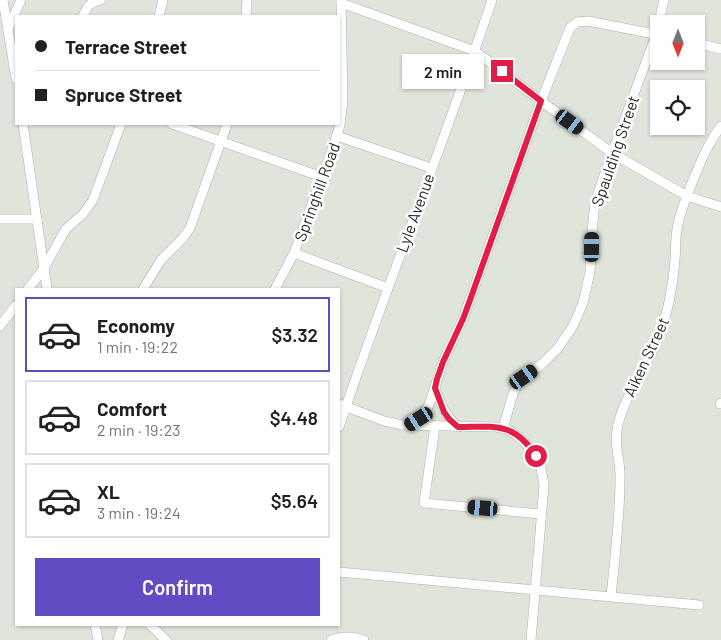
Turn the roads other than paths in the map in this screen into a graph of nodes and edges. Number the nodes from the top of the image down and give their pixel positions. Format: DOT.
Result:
graph roads {
  1 [pos="2,0"];
  2 [pos="21,0"];
  3 [pos="101,0"];
  4 [pos="163,0"];
  5 [pos="247,0"];
  6 [pos="492,0"];
  7 [pos="664,0"];
  8 [pos="341,2"];
  9 [pos="83,15"];
  10 [pos="159,15"];
  11 [pos="246,15"];
  12 [pos="661,15"];
  13 [pos="8,29"];
  14 [pos="650,34"];
  15 [pos="705,45"];
  16 [pos="721,49"];
  17 [pos="475,51"];
  18 [pos="650,53"];
  19 [pos="15,73"];
  20 [pos="541,101"];
  21 [pos="340,123"];
  22 [pos="24,125"];
  23 [pos="121,125"];
  24 [pos="175,125"];
  25 [pos="227,125"];
  26 [pos="340,125"];
  27 [pos="721,126"];
  28 [pos="337,136"];
  29 [pos="220,141"];
  30 [pos="612,153"];
  31 [pos="431,168"];
  32 [pos="322,177"];
  33 [pos="687,196"];
  34 [pos="721,207"];
  35 [pos="0,219"];
  36 [pos="37,219"];
  37 [pos="294,254"];
  38 [pos="44,268"];
  39 [pos="29,288"];
  40 [pos="47,288"];
  41 [pos="144,288"];
  42 [pos="276,288"];
  43 [pos="388,288"];
  44 [pos="15,305"];
  45 [pos="0,326"];
  46 [pos="435,388"];
  47 [pos="342,405"];
  48 [pos="340,420"];
  49 [pos="408,426"];
  50 [pos="435,426"];
  51 [pos="458,427"];
  52 [pos="503,428"];
  53 [pos="541,514"];
  54 [pos="340,572"];
  55 [pos="535,589"];
  56 [pos="611,596"];
  57 [pos="699,605"];
  58 [pos="95,626"];
  59 [pos="122,626"];
  60 [pos="151,626"];
  61 [pos="98,640"];
  62 [pos="118,640"];
  63 [pos="166,640"];
  64 [pos="331,640"];
  65 [pos="364,640"];
  66 [pos="530,640"];
  1 -- 13 [label="street"];
  2 -- 13 [label="street"];
  3 -- 9 [label="street"];
  4 -- 10 [label="street"];
  5 -- 11 [label="street"];
  6 -- 17 [label="street, Lyle Avenue"];
  7 -- 12 [label="street, Spaulding Street"];
  8 -- 17 [label="street"];
  8 -- 21 [label="street, Springhill Road"];
  13 -- 19 [label="street"];
  14 -- 20 [label="street"];
  15 -- 16 [label="street"];
  17 -- 20 [label="street"];
  17 -- 31 [label="street, Lyle Avenue"];
  18 -- 30 [label="street, Spaulding Street"];
  20 -- 30 [label="street"];
  20 -- 46 [label="street"];
  22 -- 36 [label="street"];
  23 -- 38 [label="street"];
  24 -- 29 [label="street"];
  25 -- 29 [label="street"];
  26 -- 28 [label="street, Springhill Road"];
  27 -- 33 [label="street, Aiken Street"];
  28 -- 31 [label="street"];
  28 -- 32 [label="street, Springhill Road"];
  29 -- 32 [label="street"];
  29 -- 41 [label="street"];
  30 -- 33 [label="street"];
  30 -- 52 [label="street, Spaulding Street"];
  31 -- 43 [label="street, Lyle Avenue"];
  32 -- 37 [label="street, Springhill Road"];
  33 -- 34 [label="street"];
  33 -- 56 [label="street, Aiken Street"];
  35 -- 36 [label="street"];
  36 -- 38 [label="street"];
  37 -- 42 [label="street, Springhill Road"];
  37 -- 43 [label="street"];
  38 -- 39 [label="street"];
  38 -- 40 [label="street"];
  43 -- 47 [label="street, Lyle Avenue"];
  44 -- 45 [label="street"];
  46 -- 49 [label="street"];
  46 -- 51 [label="street"];
  47 -- 48 [label="street, Lyle Avenue"];
  47 -- 49 [label="street"];
  49 -- 50 [label="street"];
  50 -- 51 [label="street"];
  50 -- 53 [label="street"];
  51 -- 52 [label="street"];
  52 -- 53 [label="street"];
  53 -- 55 [label="street"];
  54 -- 55 [label="street"];
  55 -- 56 [label="street"];
  55 -- 66 [label="street"];
  56 -- 57 [label="street"];
  58 -- 61 [label="street"];
  59 -- 62 [label="street"];
  60 -- 63 [label="street"];
  64 -- 65 [label="street"];
}
